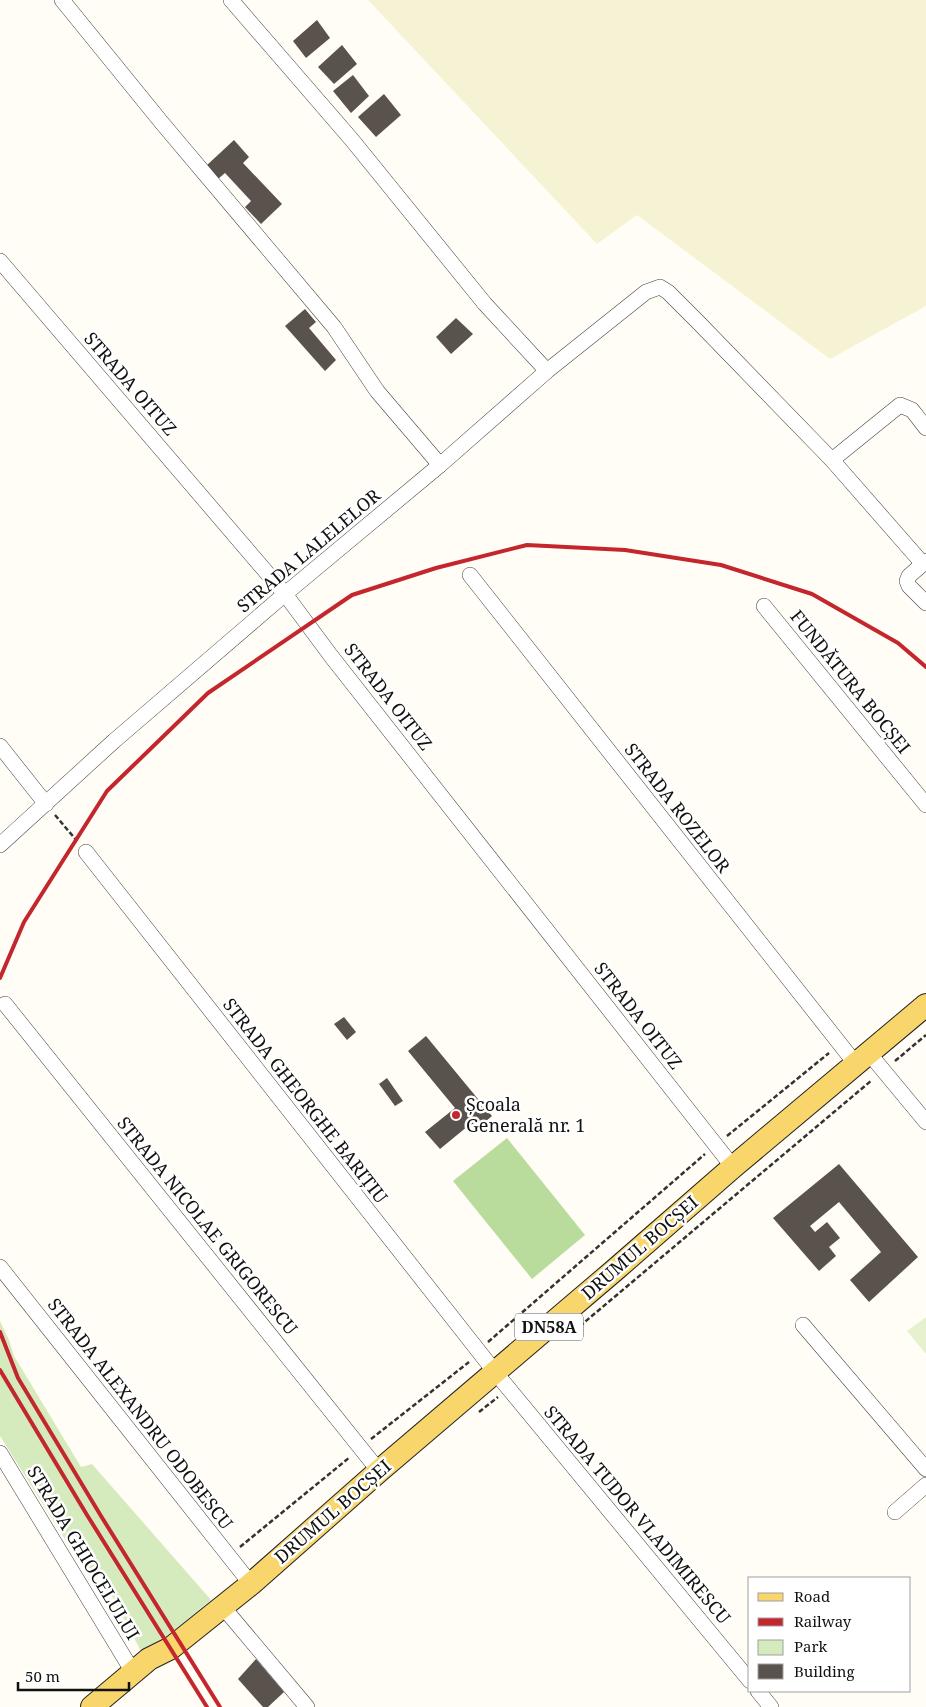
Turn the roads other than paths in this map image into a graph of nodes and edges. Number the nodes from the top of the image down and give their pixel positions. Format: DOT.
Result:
graph roads {
  1 [pos="62,0"];
  2 [pos="231,0"];
  3 [pos="0,261"];
  4 [pos="547,371"];
  5 [pos="926,428"];
  6 [pos="832,460"];
  7 [pos="440,465"];
  8 [pos="924,562"];
  9 [pos="470,575"];
  10 [pos="285,594"];
  11 [pos="926,603"];
  12 [pos="764,606"];
  13 [pos="0,746"];
  14 [pos="46,804"];
  15 [pos="926,805"];
  16 [pos="0,845"];
  17 [pos="86,852"];
  18 [pos="5,1004"];
  19 [pos="926,1005"];
  20 [pos="862,1058"];
  21 [pos="926,1122"];
  22 [pos="733,1167"];
  23 [pos="0,1266"];
  24 [pos="803,1325"];
  25 [pos="495,1372"];
  26 [pos="0,1454"];
  27 [pos="926,1470"];
  28 [pos="379,1471"];
  29 [pos="926,1485"];
  30 [pos="895,1512"];
  31 [pos="252,1584"];
  32 [pos="223,1607"];
  33 [pos="133,1672"];
  34 [pos="748,1679"];
  35 [pos="759,1692"];
  36 [pos="103,1704"];
  37 [pos="307,1707"];
  38 [pos="771,1707"];
  1 -- 7 [label="street"];
  2 -- 4 [label="street"];
  3 -- 10 [label="street, STRADA OITUZ"];
  4 -- 6 [label="street, STRADA LALELELOR"];
  4 -- 7 [label="street, STRADA LALELELOR"];
  5 -- 6 [label="street"];
  6 -- 8 [label="street"];
  7 -- 10 [label="street, STRADA LALELELOR"];
  8 -- 11 [label="street"];
  9 -- 20 [label="street, STRADA ROZELOR"];
  10 -- 14 [label="street, STRADA LALELELOR"];
  10 -- 22 [label="street, STRADA OITUZ"];
  12 -- 15 [label="street, FUNDĂTURA BOCȘEI"];
  13 -- 14 [label="street"];
  14 -- 16 [label="street, STRADA LALELELOR"];
  17 -- 25 [label="street, STRADA GHEORGHE BARIȚIU"];
  18 -- 28 [label="street, STRADA NICOLAE GRIGORESCU"];
  19 -- 20 [label="main road, DRUMUL BOCȘEI / DN58A"];
  20 -- 21 [label="street, STRADA ROZELOR"];
  20 -- 22 [label="main road, DRUMUL BOCȘEI / DN58A"];
  22 -- 25 [label="main road, DRUMUL BOCȘEI / DN58A"];
  23 -- 31 [label="street, STRADA ALEXANDRU ODOBESCU"];
  24 -- 27 [label="street"];
  25 -- 28 [label="main road, DRUMUL BOCȘEI / DN58A"];
  25 -- 34 [label="street, STRADA TUDOR VLADIMIRESCU"];
  26 -- 33 [label="street, STRADA GHIOCELULUI"];
  28 -- 31 [label="main road, DRUMUL BOCȘEI / DN58A"];
  29 -- 30 [label="street"];
  31 -- 32 [label="main road, DRUMUL BOCȘEI / DN58A"];
  32 -- 33 [label="main road, DRUMUL BOCȘEI / DN58A"];
  32 -- 37 [label="street"];
  33 -- 36 [label="main road, DN58A"];
  35 -- 38 [label="street"];
}
